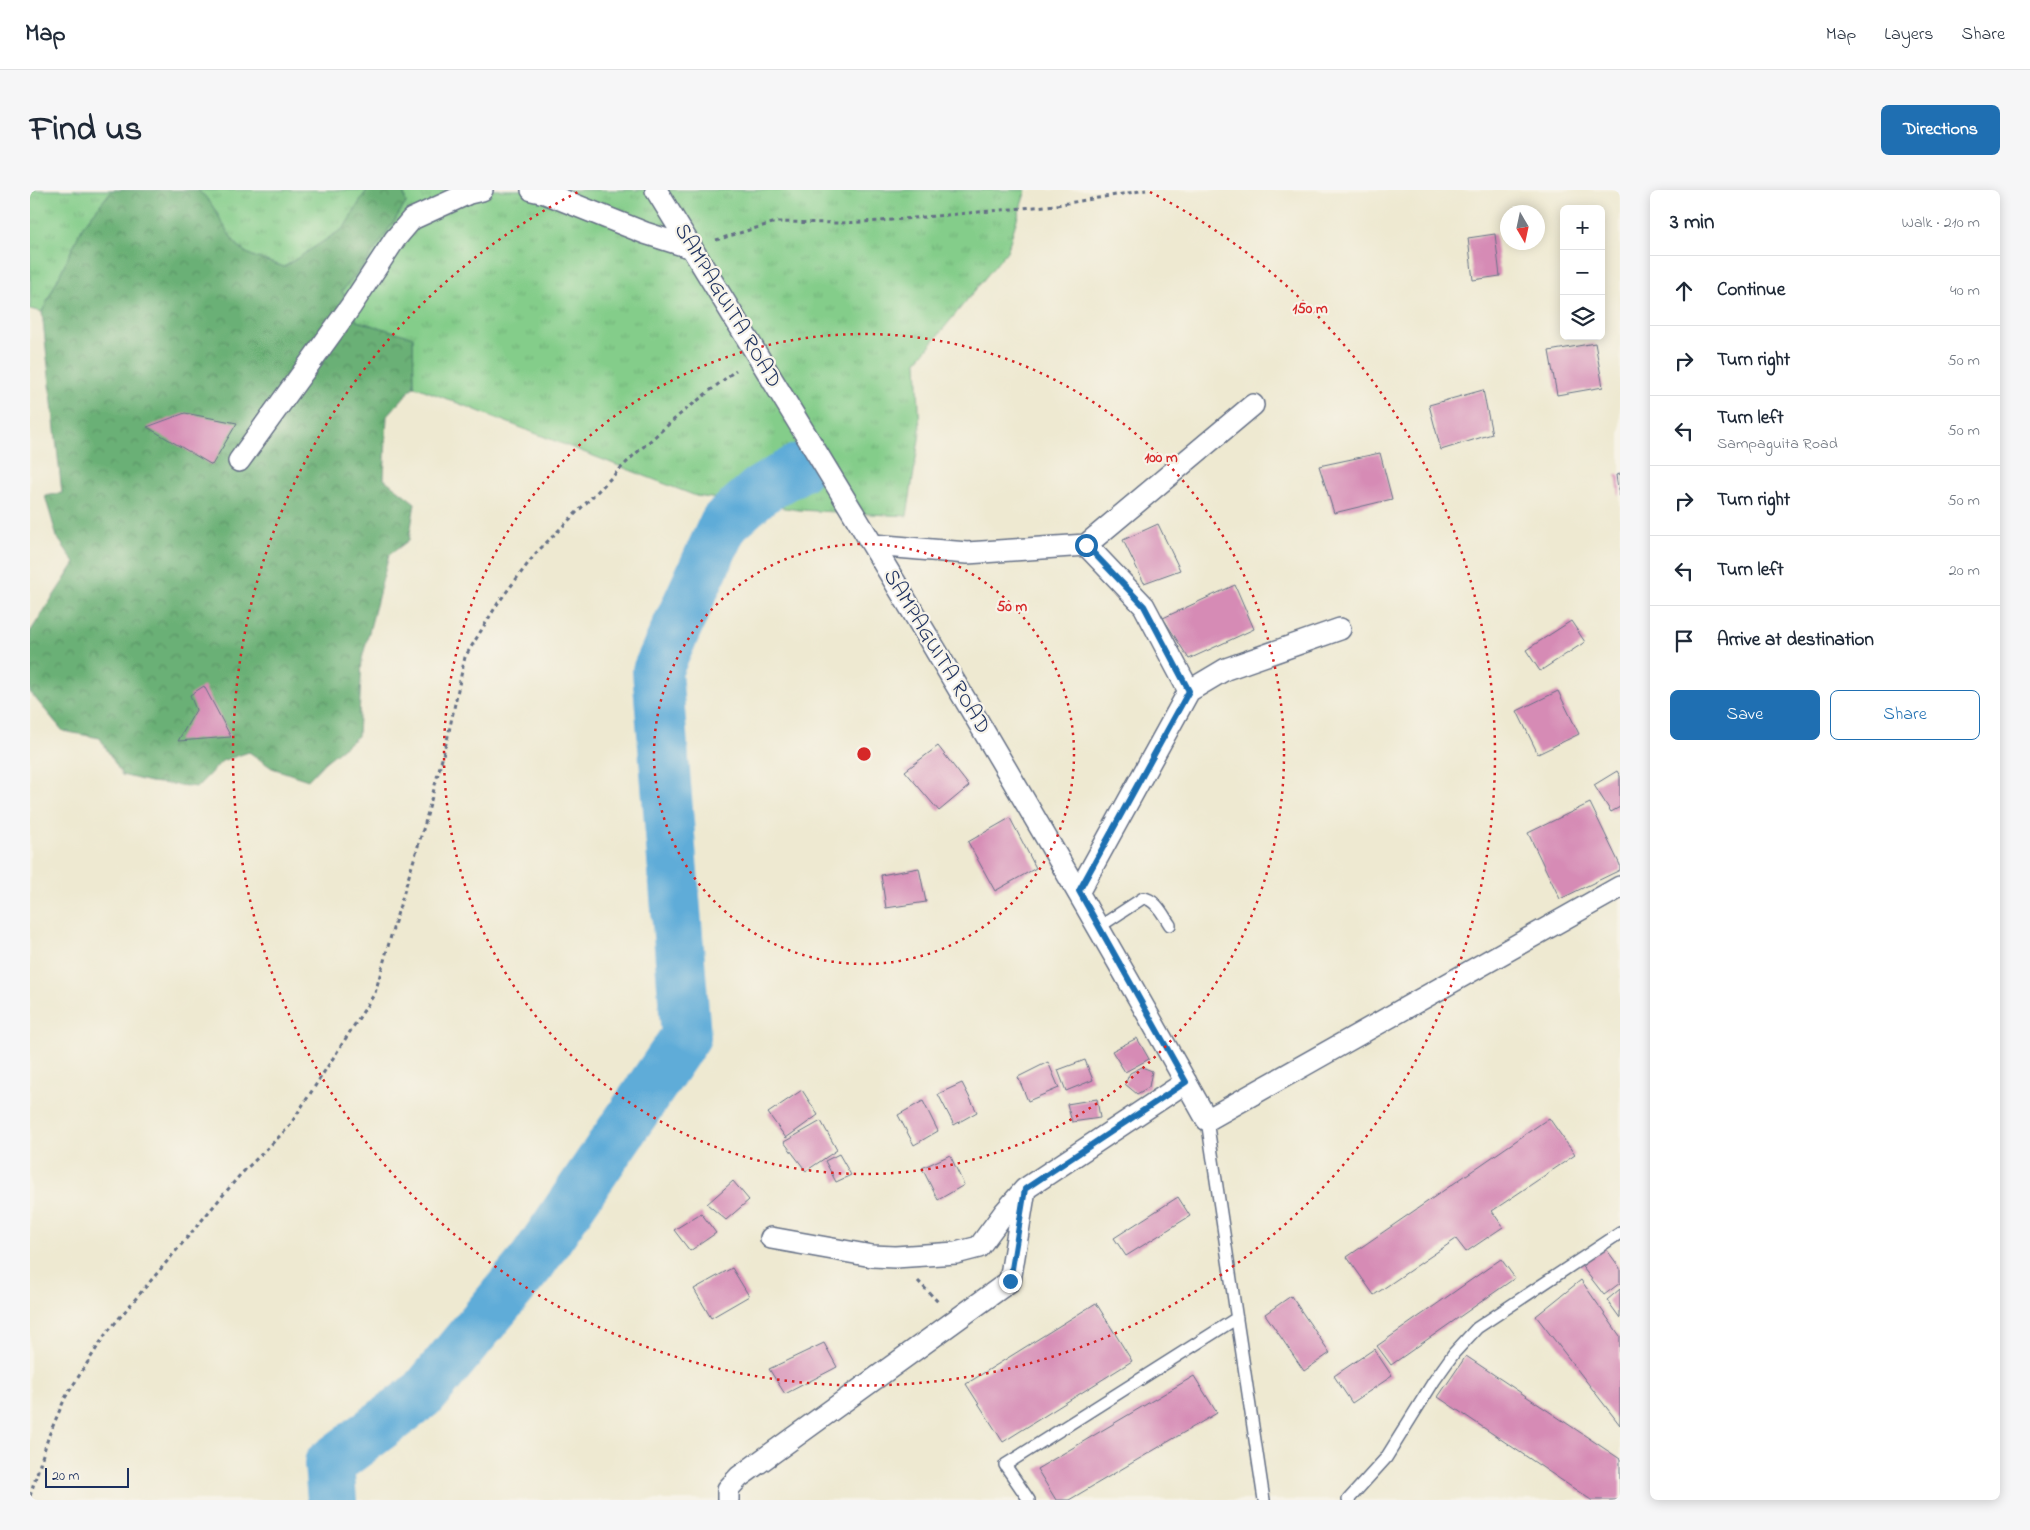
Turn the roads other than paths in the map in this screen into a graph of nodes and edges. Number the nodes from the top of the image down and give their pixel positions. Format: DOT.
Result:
graph roads {
  1 [pos="482,190"];
  2 [pos="532,190"];
  3 [pos="656,190"];
  4 [pos="692,248"];
  5 [pos="1253,405"];
  6 [pos="239,461"];
  7 [pos="873,545"];
  8 [pos="1086,545"];
  9 [pos="1340,629"];
  10 [pos="1189,691"];
  11 [pos="1620,887"];
  12 [pos="1079,891"];
  13 [pos="1170,925"];
  14 [pos="1099,927"];
  15 [pos="1186,1082"];
  16 [pos="1207,1120"];
  17 [pos="1025,1189"];
  18 [pos="1620,1233"];
  19 [pos="771,1238"];
  20 [pos="1236,1318"];
  21 [pos="728,1500"];
  22 [pos="1029,1500"];
  23 [pos="1264,1500"];
  24 [pos="1348,1500"];
  1 -- 6 [label="street"];
  2 -- 4 [label="street"];
  3 -- 4 [label="street, SAMPAGUITA ROAD"];
  4 -- 7 [label="street, SAMPAGUITA ROAD"];
  5 -- 8 [label="street"];
  7 -- 8 [label="street"];
  7 -- 12 [label="street, SAMPAGUITA ROAD"];
  8 -- 10 [label="street"];
  9 -- 10 [label="street"];
  10 -- 12 [label="street"];
  11 -- 16 [label="street"];
  12 -- 14 [label="street, SAMPAGUITA ROAD"];
  13 -- 14 [label="lane"];
  14 -- 15 [label="street, SAMPAGUITA ROAD"];
  15 -- 16 [label="street, SAMPAGUITA ROAD"];
  15 -- 17 [label="street"];
  16 -- 20 [label="lane"];
  17 -- 19 [label="street"];
  17 -- 21 [label="street"];
  18 -- 24 [label="lane"];
  20 -- 22 [label="lane"];
  20 -- 23 [label="lane"];
}
